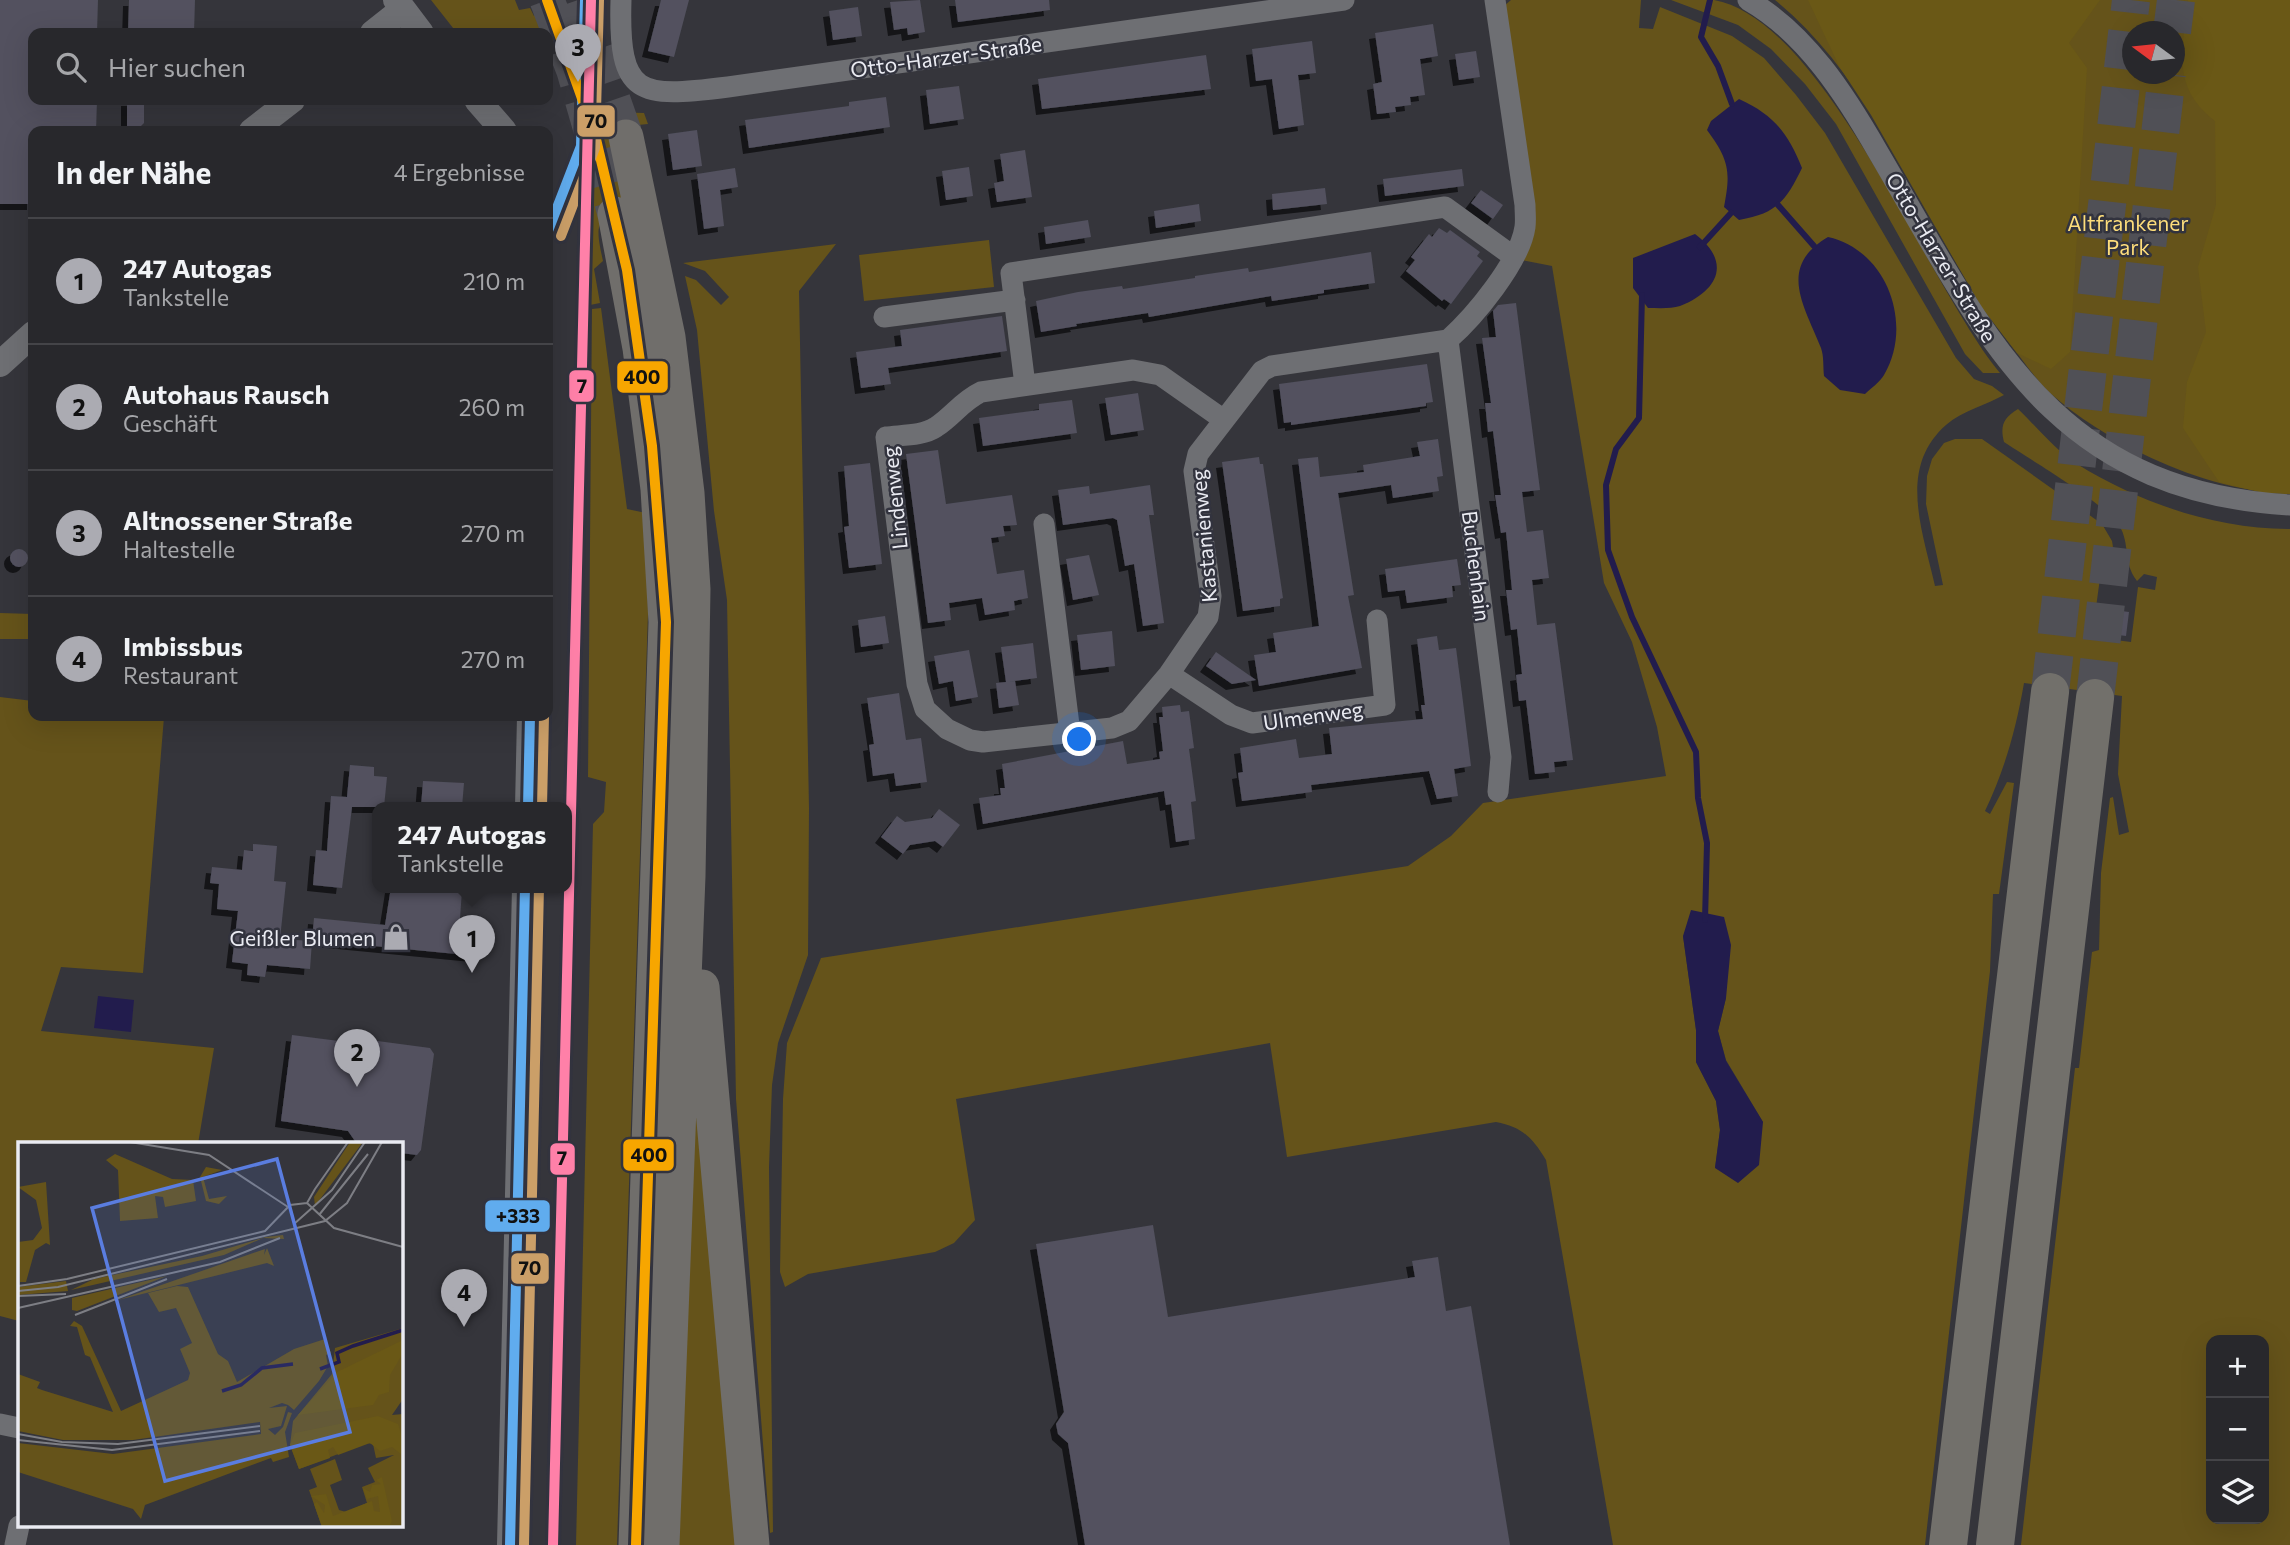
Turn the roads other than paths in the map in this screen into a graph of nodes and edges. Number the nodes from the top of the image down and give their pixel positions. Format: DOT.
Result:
graph roads {
  1 [pos="621,0"];
  2 [pos="1344,0"];
  3 [pos="1495,0"];
  4 [pos="1748,0"];
  5 [pos="399,5"];
  6 [pos="378,28"];
  7 [pos="417,28"];
  8 [pos="286,105"];
  9 [pos="481,105"];
  10 [pos="258,126"];
  11 [pos="500,126"];
  12 [pos="626,137"];
  13 [pos="615,214"];
  14 [pos="1514,257"];
  15 [pos="1015,300"];
  16 [pos="884,317"];
  17 [pos="28,339"];
  18 [pos="1448,340"];
  19 [pos="0,364"];
  20 [pos="1025,385"];
  21 [pos="1224,421"];
  22 [pos="2290,505"];
  23 [pos="1044,524"];
  24 [pos="1377,620"];
  25 [pos="1169,674"];
  26 [pos="2050,692"];
  27 [pos="2095,698"];
  28 [pos="925,709"];
  29 [pos="530,721"];
  30 [pos="1070,733"];
  31 [pos="1498,792"];
  32 [pos="527,802"];
  33 [pos="688,876"];
  34 [pos="526,893"];
  35 [pos="0,1424"];
  36 [pos="18,1429"];
  37 [pos="510,1545"];
  38 [pos="636,1545"];
  39 [pos="662,1545"];
  40 [pos="752,1545"];
  41 [pos="1948,1545"];
  42 [pos="1995,1545"];
  1 -- 2 [label="street, Otto-Harzer-Straße"];
  3 -- 14 [label="street"];
  4 -- 22 [label="street, Otto-Harzer-Straße"];
  5 -- 6 [label="street"];
  5 -- 7 [label="street"];
  8 -- 10 [label="street"];
  9 -- 11 [label="street"];
  12 -- 33 [label="highway"];
  13 -- 38 [label="highway"];
  14 -- 15 [label="street"];
  14 -- 18 [label="street"];
  15 -- 16 [label="street"];
  15 -- 20 [label="street"];
  17 -- 19 [label="street"];
  18 -- 21 [label="street, Kastanienweg"];
  18 -- 31 [label="street, Buchenhain"];
  20 -- 21 [label="street, Lindenweg"];
  20 -- 28 [label="street, Lindenweg"];
  21 -- 25 [label="street, Kastanienweg"];
  23 -- 30 [label="street"];
  24 -- 25 [label="street, Ulmenweg"];
  25 -- 30 [label="street, Kastanienweg"];
  26 -- 41 [label="highway"];
  27 -- 42 [label="highway"];
  28 -- 30 [label="street, Kastanienweg"];
  29 -- 32 [label="street"];
  33 -- 39 [label="highway"];
  33 -- 40 [label="highway"];
  34 -- 37 [label="street"];
  35 -- 36 [label="street"];
}
